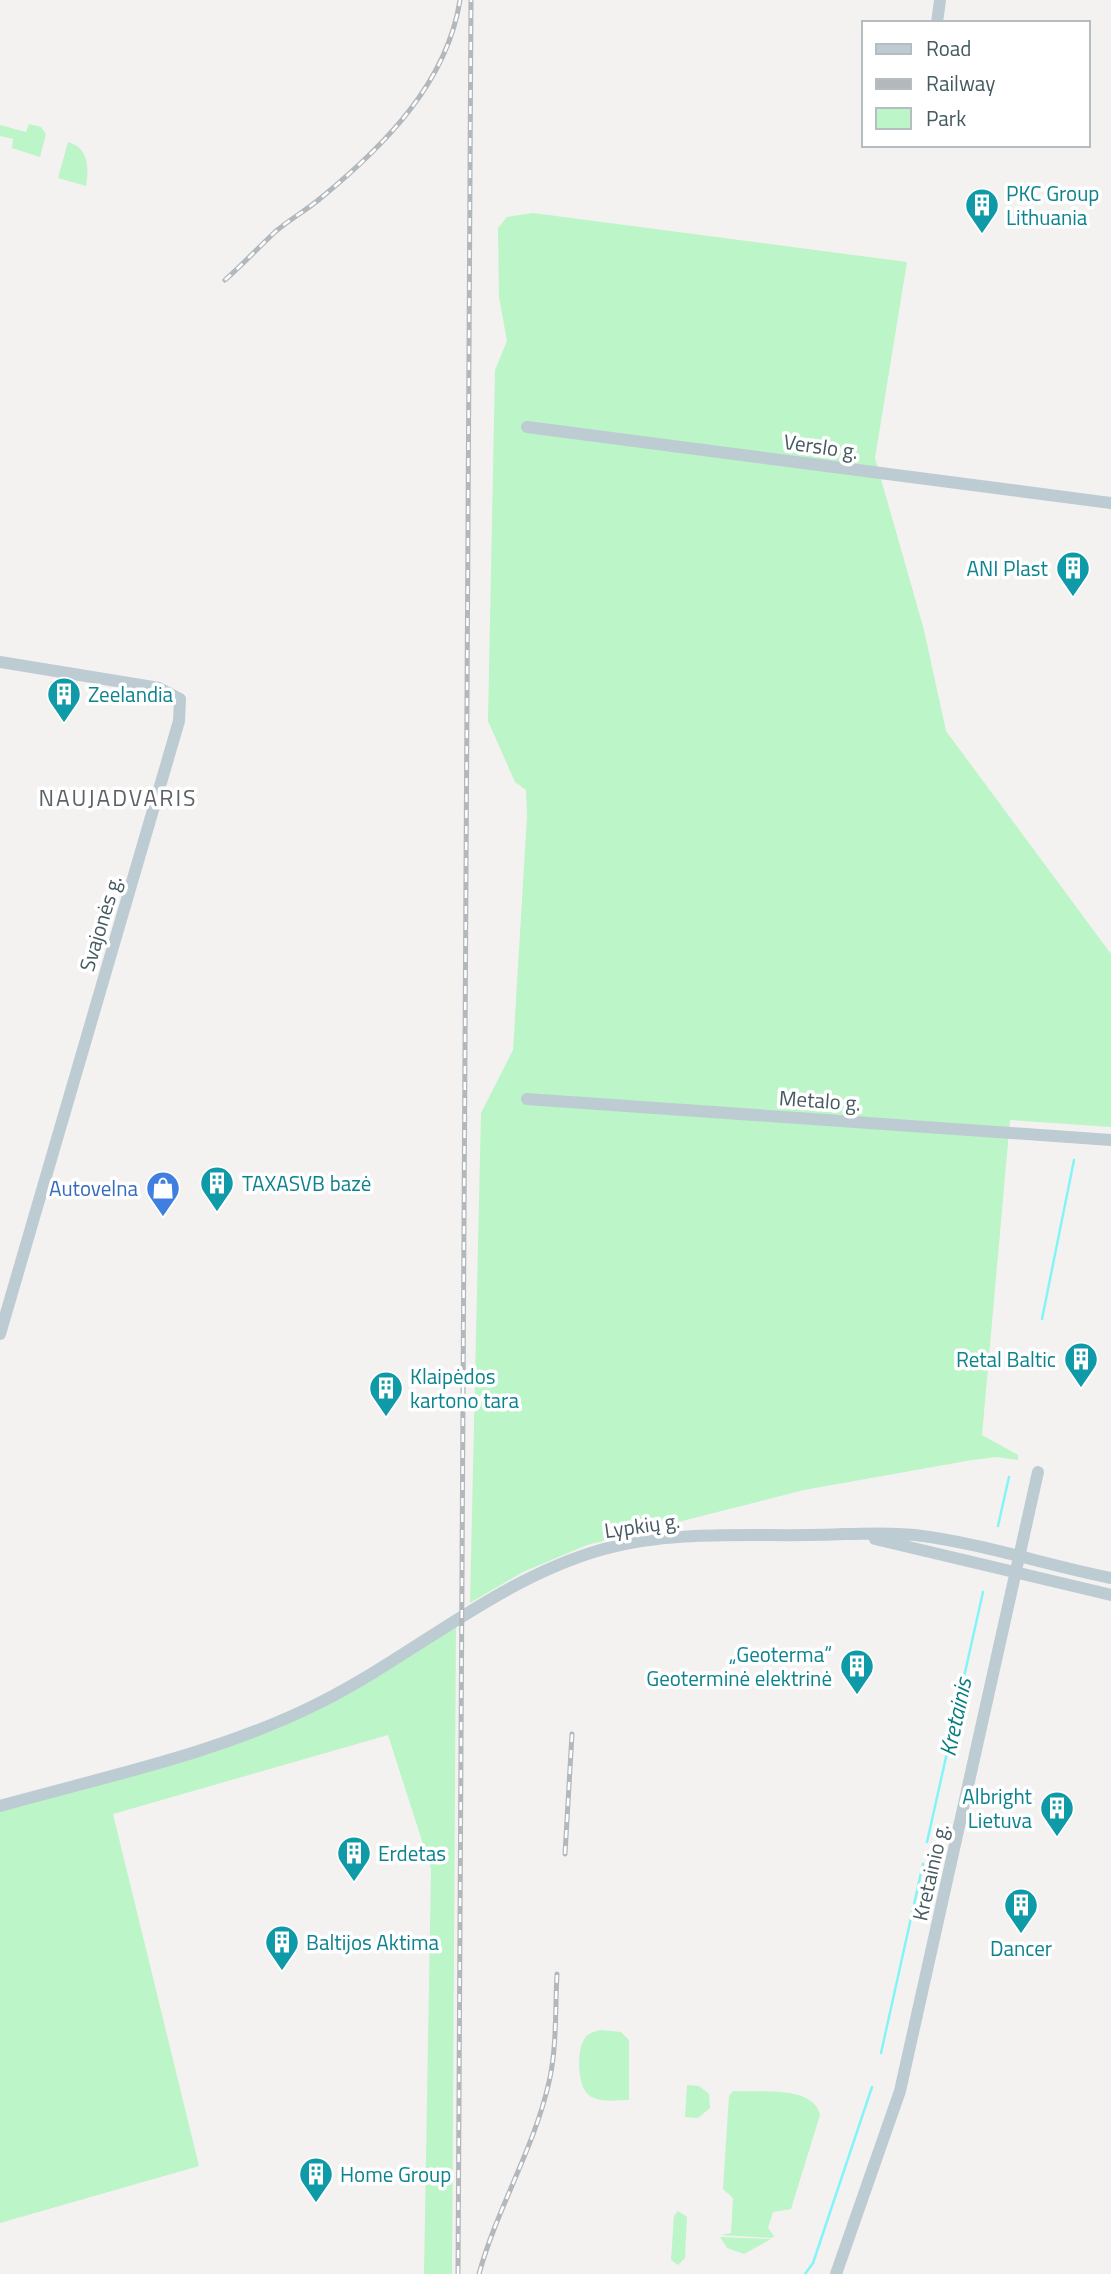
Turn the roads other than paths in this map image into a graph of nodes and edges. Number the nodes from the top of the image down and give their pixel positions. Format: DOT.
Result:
graph roads {
  1 [pos="940,0"];
  2 [pos="937,21"];
  3 [pos="527,427"];
  4 [pos="1111,503"];
  5 [pos="0,662"];
  6 [pos="527,1099"];
  7 [pos="1111,1140"];
  8 [pos="0,1334"];
  9 [pos="1038,1472"];
  10 [pos="844,1535"];
  11 [pos="1020,1558"];
  12 [pos="1016,1572"];
  13 [pos="1111,1578"];
  14 [pos="1111,1595"];
  15 [pos="0,1806"];
  16 [pos="836,2274"];
  1 -- 2 [label="street"];
  3 -- 4 [label="street, Verslo g."];
  5 -- 8 [label="street, Svajonės g."];
  6 -- 7 [label="street, Metalo g."];
  9 -- 11 [label="street, Kretainio g."];
  10 -- 11 [label="street, Lypkių g."];
  10 -- 12 [label="street, Lypkių g."];
  10 -- 15 [label="street, Lypkių g."];
  11 -- 12 [label="street, Kretainio g."];
  11 -- 13 [label="street, Lypkių g."];
  12 -- 14 [label="street, Lypkių g."];
  12 -- 16 [label="street, Kretainio g."];
}
